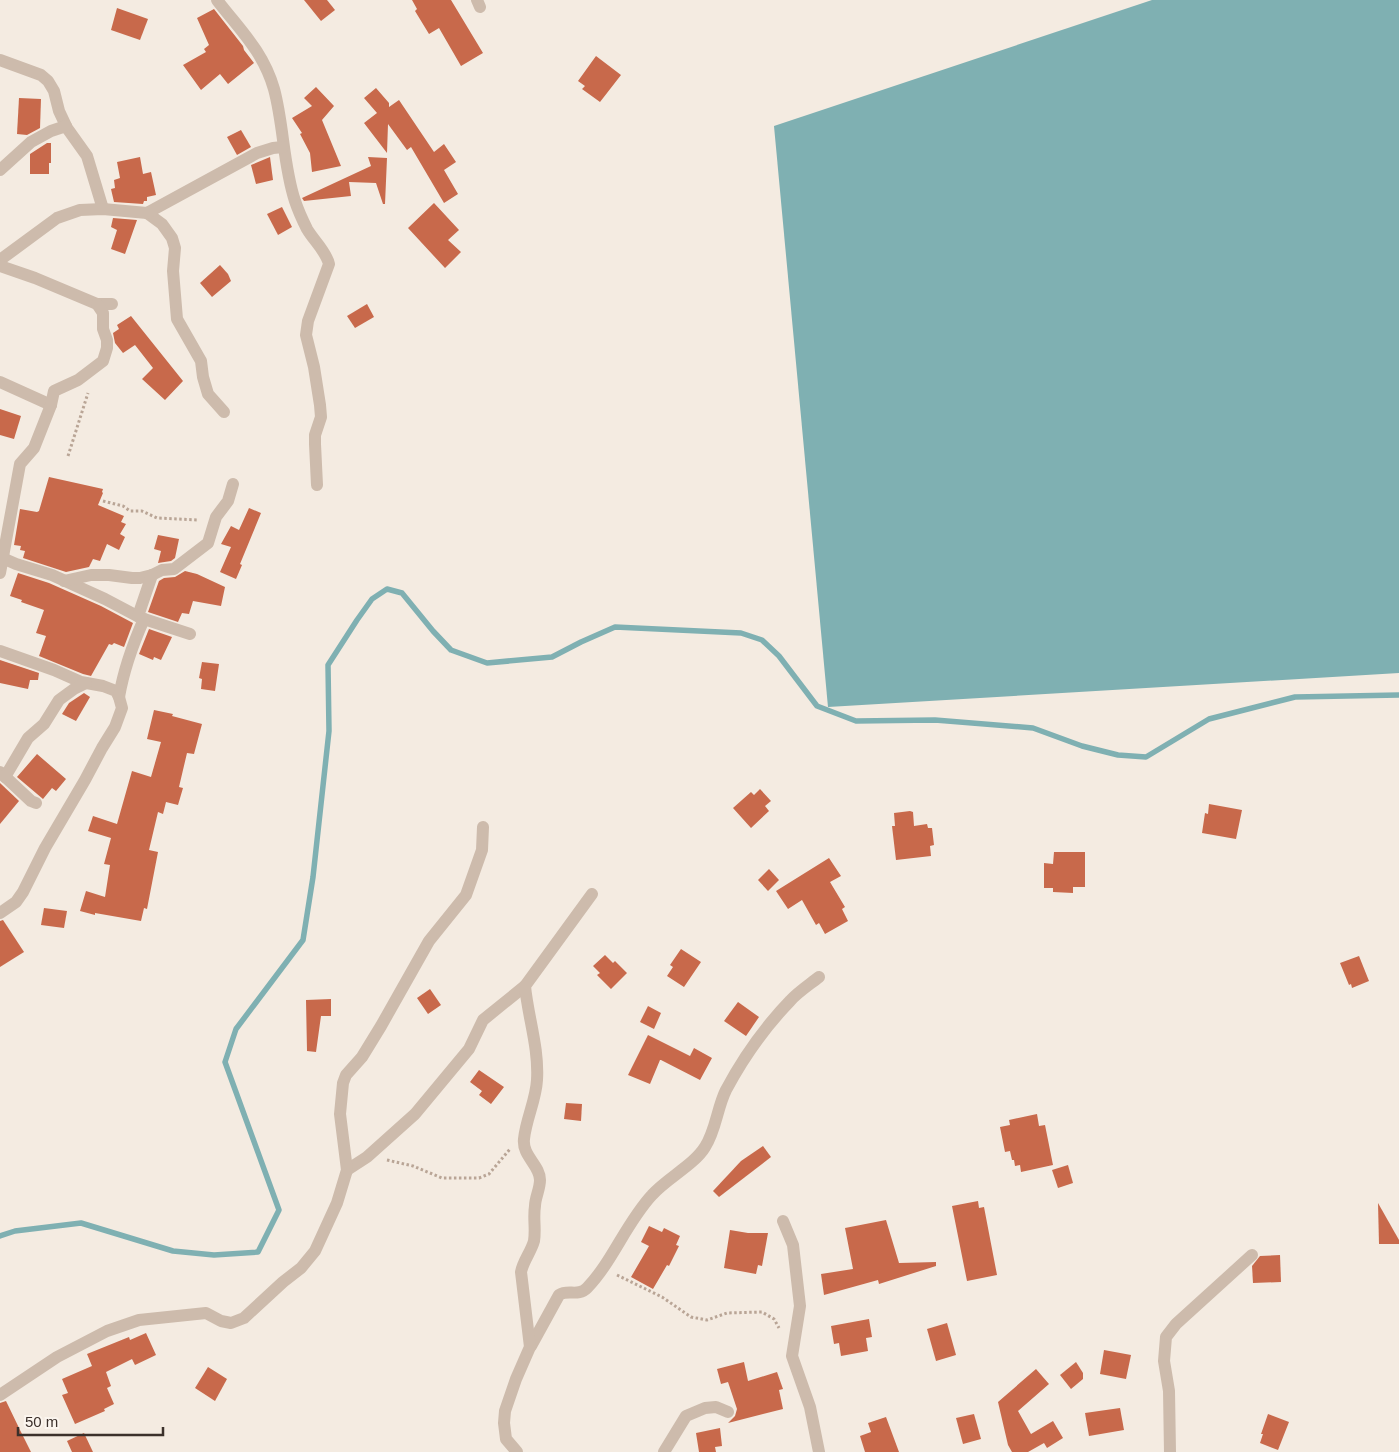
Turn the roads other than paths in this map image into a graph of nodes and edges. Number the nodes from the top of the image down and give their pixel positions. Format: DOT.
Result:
graph roads {
  1 [pos="217,0"];
  2 [pos="0,60"];
  3 [pos="66,126"];
  4 [pos="283,147"];
  5 [pos="0,170"];
  6 [pos="103,209"];
  7 [pos="147,213"];
  8 [pos="0,260"];
  9 [pos="0,266"];
  10 [pos="97,304"];
  11 [pos="112,304"];
  12 [pos="0,382"];
  13 [pos="51,405"];
  14 [pos="224,412"];
  15 [pos="233,484"];
  16 [pos="318,485"];
  17 [pos="2,558"];
  18 [pos="0,573"];
  19 [pos="152,575"];
  20 [pos="64,581"];
  21 [pos="141,618"];
  22 [pos="190,634"];
  23 [pos="0,651"];
  24 [pos="86,684"];
  25 [pos="119,697"];
  26 [pos="3,774"];
  27 [pos="36,803"];
  28 [pos="482,827"];
  29 [pos="592,894"];
  30 [pos="0,913"];
  31 [pos="819,977"];
  32 [pos="525,986"];
  33 [pos="347,1170"];
  34 [pos="783,1221"];
  35 [pos="1252,1255"];
  36 [pos="530,1347"];
  37 [pos="0,1395"];
  38 [pos="728,1412"];
  39 [pos="518,1452"];
  40 [pos="664,1452"];
  41 [pos="819,1452"];
  42 [pos="1170,1452"];
  1 -- 4 [label="street"];
  2 -- 3 [label="street"];
  3 -- 5 [label="street"];
  3 -- 6 [label="street"];
  4 -- 7 [label="street"];
  4 -- 16 [label="street"];
  6 -- 7 [label="street"];
  6 -- 8 [label="street"];
  7 -- 14 [label="street"];
  9 -- 10 [label="street"];
  10 -- 11 [label="street"];
  10 -- 13 [label="street"];
  12 -- 13 [label="street"];
  13 -- 17 [label="street"];
  15 -- 19 [label="street"];
  17 -- 18 [label="street"];
  17 -- 20 [label="street"];
  19 -- 20 [label="street"];
  19 -- 21 [label="street"];
  20 -- 21 [label="street"];
  21 -- 22 [label="street"];
  21 -- 25 [label="street"];
  23 -- 24 [label="street"];
  24 -- 25 [label="street"];
  24 -- 26 [label="street"];
  25 -- 30 [label="street"];
  26 -- 27 [label="street"];
  28 -- 33 [label="street"];
  29 -- 32 [label="street"];
  31 -- 36 [label="street"];
  32 -- 33 [label="street"];
  32 -- 36 [label="street"];
  33 -- 37 [label="street"];
  34 -- 41 [label="street"];
  35 -- 42 [label="street"];
  36 -- 39 [label="street"];
  38 -- 40 [label="street"];
}
